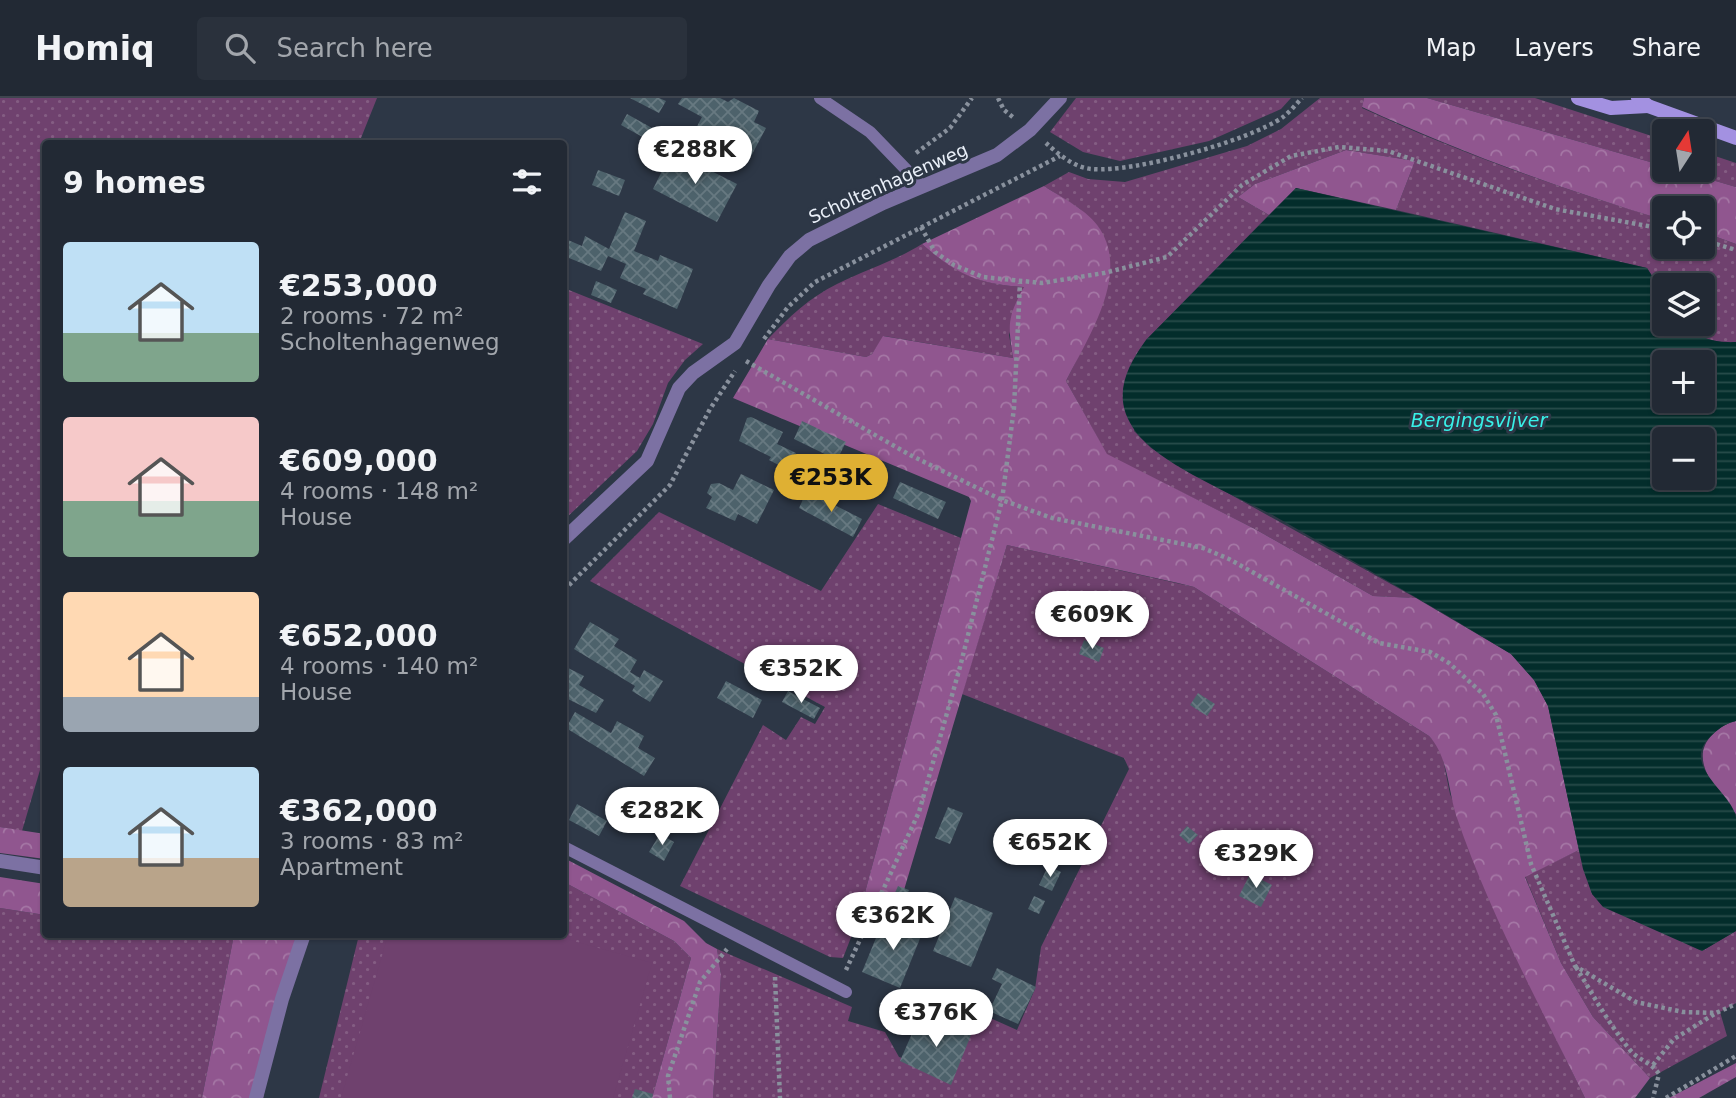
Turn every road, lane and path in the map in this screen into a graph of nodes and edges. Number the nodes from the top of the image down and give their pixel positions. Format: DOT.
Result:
graph roads {
  1 [pos="820,98"];
  2 [pos="972,98"];
  3 [pos="1060,98"];
  4 [pos="1302,98"];
  5 [pos="1577,98"];
  6 [pos="1643,102"];
  7 [pos="1736,138"];
  8 [pos="901,164"];
  9 [pos="922,186"];
  10 [pos="921,227"];
  11 [pos="1652,227"];
  12 [pos="1715,244"];
  13 [pos="1736,250"];
  14 [pos="1020,283"];
  15 [pos="759,346"];
  16 [pos="752,353"];
  17 [pos="746,360"];
  18 [pos="1002,500"];
  19 [pos="567,536"];
  20 [pos="567,587"];
  21 [pos="567,848"];
  22 [pos="0,861"];
  23 [pos="42,867"];
  24 [pos="739,934"];
  25 [pos="303,938"];
  26 [pos="774,952"];
  27 [pos="1575,966"];
  28 [pos="842,989"];
  29 [pos="1736,1004"];
  30 [pos="1716,1013"];
  31 [pos="1736,1056"];
  32 [pos="1653,1065"];
  33 [pos="256,1098"];
  34 [pos="670,1098"];
  35 [pos="780,1098"];
  36 [pos="1653,1098"];
  37 [pos="1666,1098"];
  1 -- 8 [label="lane"];
  2 -- 8 [label="path"];
  3 -- 9 [label="street, Scholtenhagenweg"];
  4 -- 10 [label="path"];
  5 -- 6 [label="main road"];
  6 -- 7 [label="main road"];
  8 -- 9 [label="lane"];
  9 -- 19 [label="street, Scholtenhagenweg"];
  10 -- 14 [label="path"];
  10 -- 15 [label="path"];
  11 -- 14 [label="path"];
  12 -- 13 [label="path"];
  14 -- 18 [label="path"];
  16 -- 17 [label="path"];
  17 -- 18 [label="path"];
  17 -- 20 [label="path"];
  18 -- 27 [label="path"];
  18 -- 28 [label="path"];
  21 -- 24 [label="lane"];
  22 -- 23 [label="street"];
  24 -- 26 [label="lane"];
  24 -- 34 [label="path"];
  25 -- 33 [label="street"];
  26 -- 28 [label="lane"];
  26 -- 35 [label="path"];
  27 -- 30 [label="path"];
  27 -- 32 [label="path"];
  29 -- 30 [label="path"];
  30 -- 32 [label="path"];
  31 -- 37 [label="path"];
  32 -- 36 [label="path"];
}
